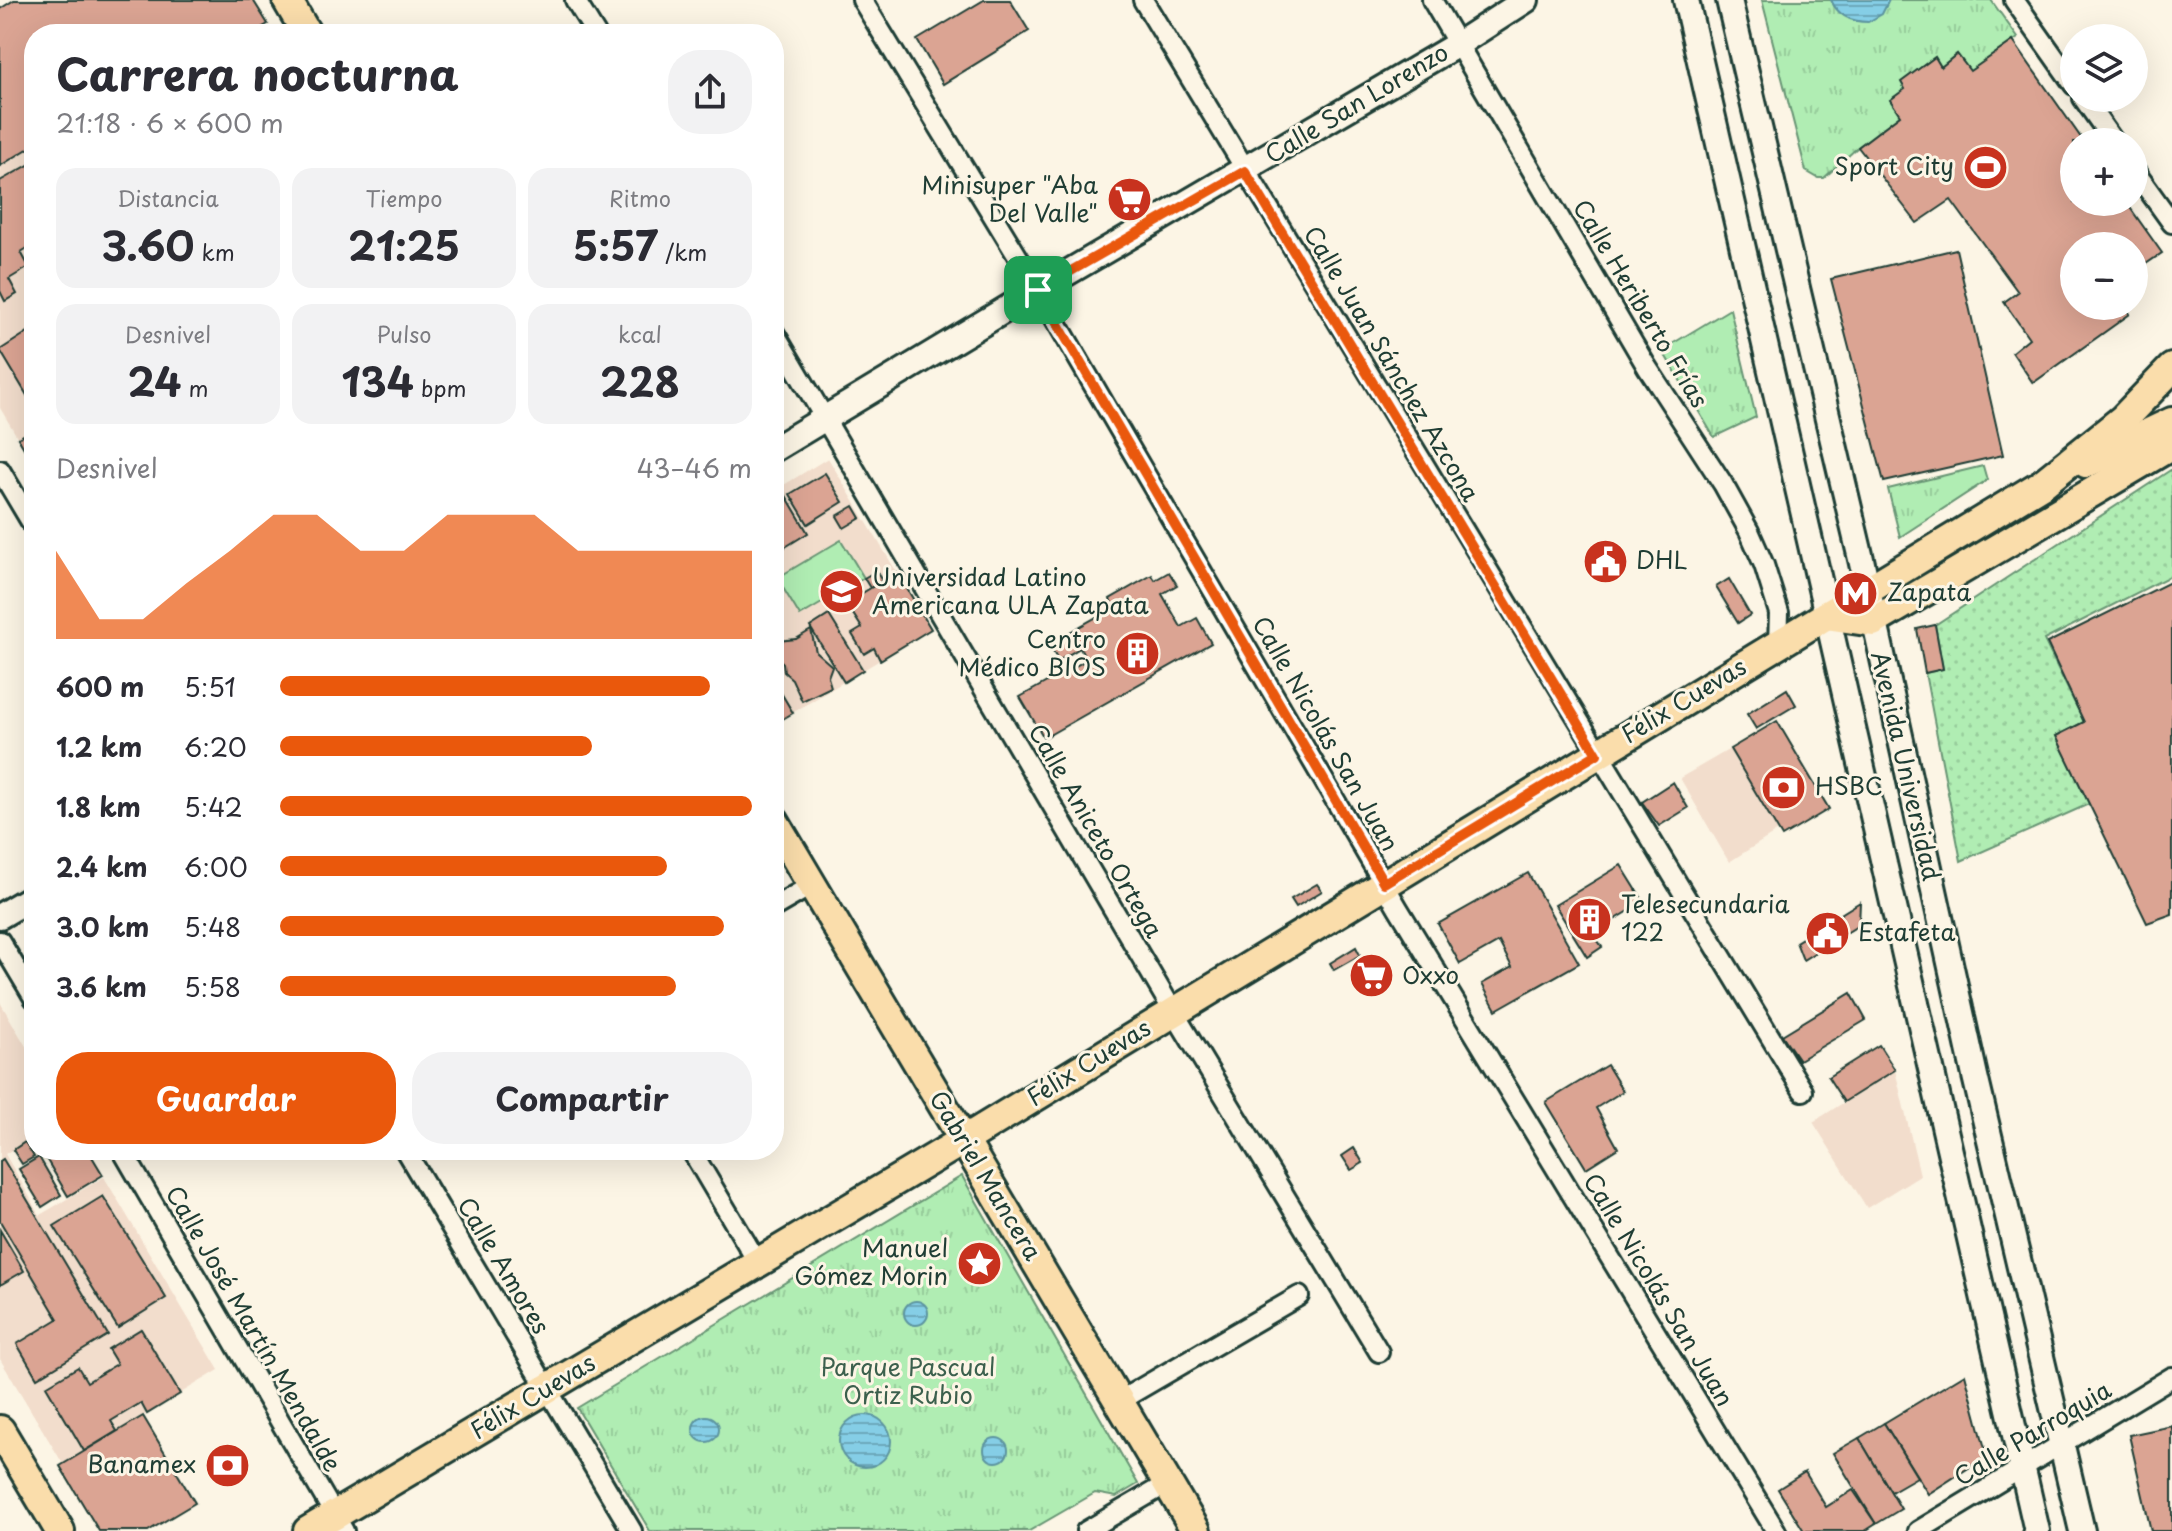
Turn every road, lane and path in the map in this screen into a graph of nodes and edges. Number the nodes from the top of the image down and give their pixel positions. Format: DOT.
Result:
graph roads {
  1 [pos="287,0"];
  2 [pos="575,0"];
  3 [pos="862,0"];
  4 [pos="1143,0"];
  5 [pos="1432,0"];
  6 [pos="1526,0"];
  7 [pos="1686,0"];
  8 [pos="1729,0"];
  9 [pos="2014,0"];
  10 [pos="301,24"];
  11 [pos="590,24"];
  12 [pos="1458,44"];
  13 [pos="2060,65"];
  14 [pos="1245,171"];
  15 [pos="2148,190"];
  16 [pos="2172,223"];
  17 [pos="1038,290"];
  18 [pos="784,349"];
  19 [pos="2172,368"];
  20 [pos="825,418"];
  21 [pos="2172,422"];
  22 [pos="784,443"];
  23 [pos="2172,445"];
  24 [pos="0,470"];
  25 [pos="2042,484"];
  26 [pos="24,510"];
  27 [pos="1867,590"];
  28 [pos="1826,615"];
  29 [pos="1873,622"];
  30 [pos="1778,644"];
  31 [pos="1597,754"];
  32 [pos="784,838"];
  33 [pos="1384,883"];
  34 [pos="812,885"];
  35 [pos="784,901"];
  36 [pos="24,902"];
  37 [pos="0,916"];
  38 [pos="0,941"];
  39 [pos="24,981"];
  40 [pos="1173,1011"];
  41 [pos="1803,1091"];
  42 [pos="964,1140"];
  43 [pos="128,1160"];
  44 [pos="411,1160"];
  45 [pos="697,1160"];
  46 [pos="758,1263"];
  47 [pos="1299,1296"];
  48 [pos="1379,1352"];
  49 [pos="2172,1377"];
  50 [pos="548,1388"];
  51 [pos="1119,1401"];
  52 [pos="0,1430"];
  53 [pos="2063,1443"];
  54 [pos="2023,1468"];
  55 [pos="1168,1483"];
  56 [pos="339,1523"];
  57 [pos="60,1531"];
  58 [pos="308,1531"];
  59 [pos="632,1531"];
  60 [pos="1086,1531"];
  61 [pos="1196,1531"];
  62 [pos="1776,1531"];
  63 [pos="1918,1531"];
  64 [pos="2037,1531"];
  65 [pos="2082,1531"];
  1 -- 10 [label="main road"];
  2 -- 11 [label="street"];
  3 -- 17 [label="street, Calle Nicolás San Juan"];
  4 -- 14 [label="street, Calle Juan Sánchez Azcona"];
  5 -- 12 [label="street, Calle Heriberto Frías"];
  6 -- 12 [label="main road, Calle San Lorenzo"];
  7 -- 28 [label="main road, Avenida Universidad"];
  8 -- 27 [label="main road, Avenida Universidad"];
  9 -- 13 [label="street"];
  12 -- 14 [label="main road, Calle San Lorenzo"];
  12 -- 30 [label="street, Calle Heriberto Frías"];
  14 -- 17 [label="main road, Calle San Lorenzo"];
  14 -- 31 [label="street, Calle Juan Sánchez Azcona"];
  15 -- 16 [label="street"];
  17 -- 20 [label="main road, Calle San Lorenzo"];
  17 -- 33 [label="street, Calle Nicolás San Juan"];
  18 -- 20 [label="street, Calle Aniceto Ortega"];
  19 -- 25 [label="main road"];
  20 -- 22 [label="main road, Calle San Lorenzo"];
  20 -- 40 [label="street, Calle Aniceto Ortega"];
  21 -- 25 [label="main road"];
  23 -- 29 [label="main road"];
  24 -- 26 [label="street"];
  25 -- 27 [label="main road, Félix Cuevas"];
  27 -- 28 [label="main road, Félix Cuevas"];
  27 -- 29 [label="main road, Avenida Universidad"];
  28 -- 29 [label="main road"];
  28 -- 30 [label="main road, Félix Cuevas"];
  28 -- 54 [label="main road, Avenida Universidad"];
  29 -- 53 [label="main road, Avenida Universidad"];
  30 -- 31 [label="main road, Félix Cuevas"];
  31 -- 33 [label="main road, Félix Cuevas"];
  31 -- 41 [label="street, Calle Juan Sánchez Azcona"];
  32 -- 34 [label="main road, Gabriel Mancera"];
  33 -- 40 [label="main road, Félix Cuevas"];
  33 -- 62 [label="street, Calle Nicolás San Juan"];
  34 -- 35 [label="street"];
  34 -- 42 [label="main road, Gabriel Mancera"];
  36 -- 37 [label="main road"];
  38 -- 39 [label="street"];
  40 -- 42 [label="main road, Félix Cuevas"];
  40 -- 48 [label="street, Calle Aniceto Ortega"];
  42 -- 46 [label="main road, Félix Cuevas"];
  42 -- 51 [label="main road, Gabriel Mancera"];
  43 -- 56 [label="street, Calle José Martín Mendalde"];
  44 -- 50 [label="street, Calle Amores"];
  45 -- 46 [label="street"];
  46 -- 50 [label="main road, Félix Cuevas"];
  47 -- 51 [label="street"];
  49 -- 53 [label="street, Calle Parroquia"];
  50 -- 56 [label="main road, Félix Cuevas"];
  50 -- 59 [label="street, Calle Amores"];
  51 -- 55 [label="main road, Gabriel Mancera"];
  52 -- 57 [label="main road"];
  53 -- 54 [label="street, Calle Parroquia"];
  53 -- 65 [label="main road, Avenida Universidad"];
  54 -- 63 [label="street, Calle Parroquia"];
  54 -- 64 [label="main road, Avenida Universidad"];
  55 -- 60 [label="street"];
  55 -- 61 [label="main road, Gabriel Mancera"];
  56 -- 58 [label="main road, Félix Cuevas"];
}
